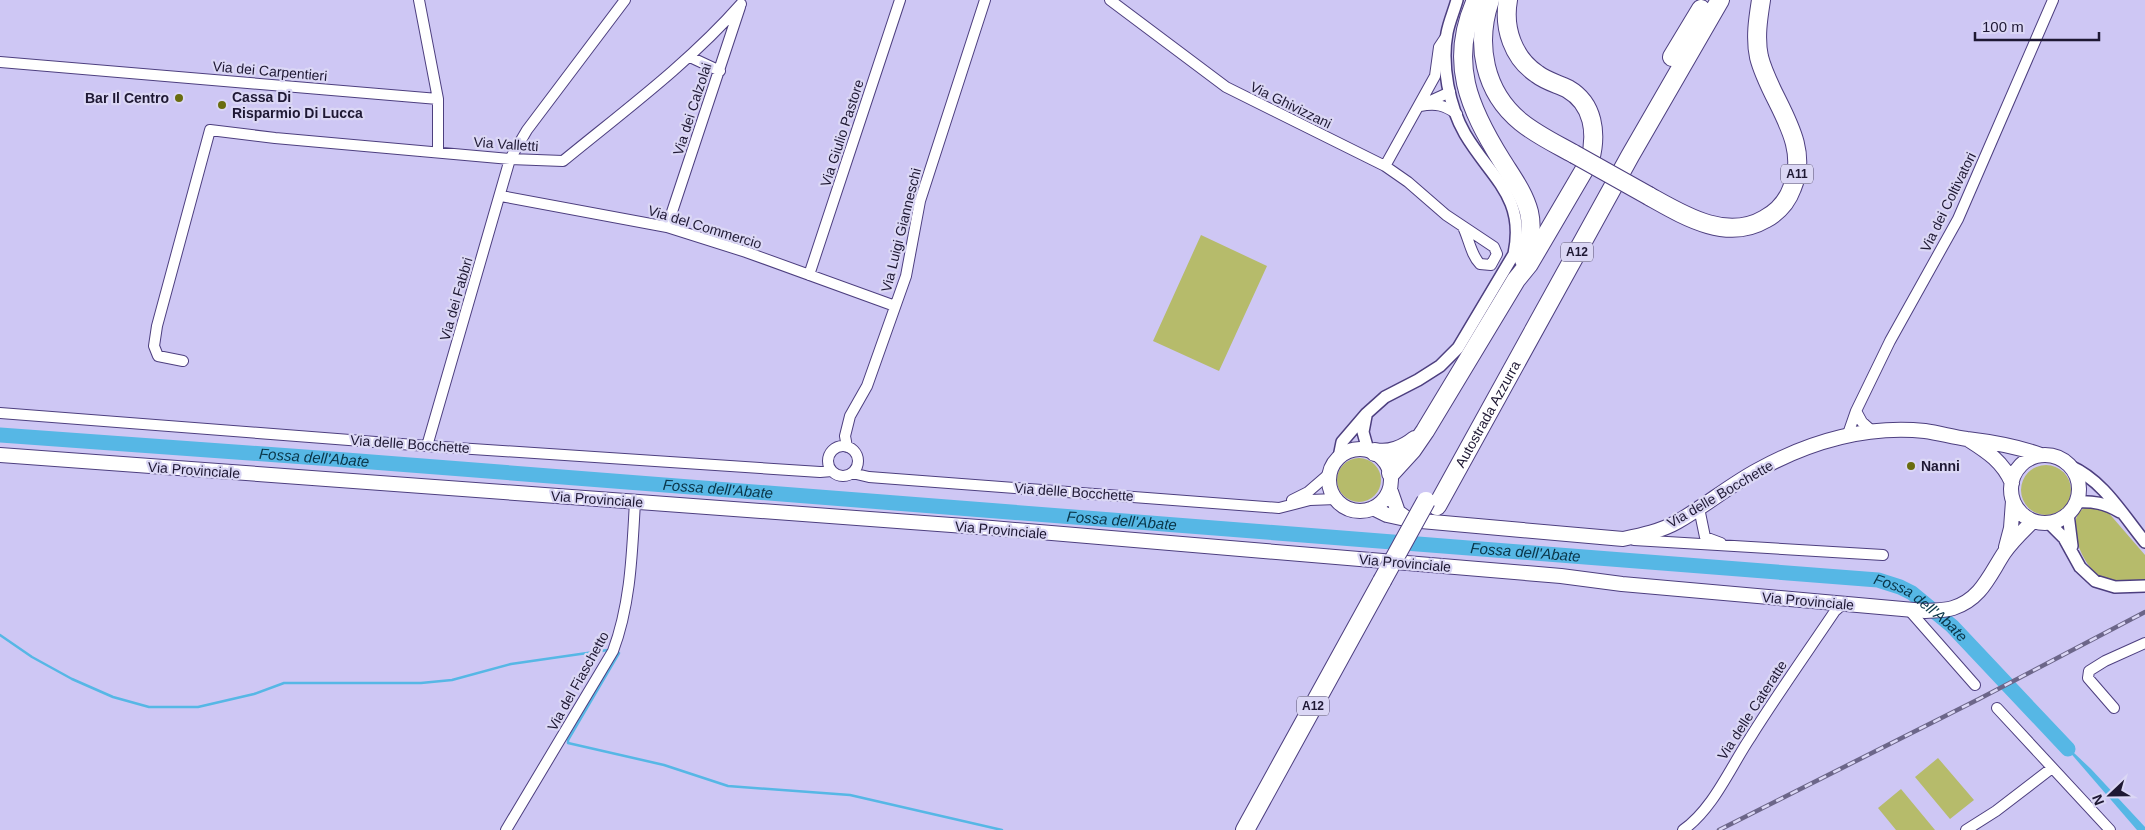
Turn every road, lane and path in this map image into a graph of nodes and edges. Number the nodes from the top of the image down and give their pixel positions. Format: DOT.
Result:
graph roads {
  1 [pos="419,0"];
  2 [pos="625,0"];
  3 [pos="900,0"];
  4 [pos="984,0"];
  5 [pos="1110,0"];
  6 [pos="1457,0"];
  7 [pos="1476,0"];
  8 [pos="1490,0"];
  9 [pos="1508,0"];
  10 [pos="1706,0"];
  11 [pos="1720,0"];
  12 [pos="1761,0"];
  13 [pos="2053,0"];
  14 [pos="742,2"];
  15 [pos="1447,34"];
  16 [pos="690,57"];
  17 [pos="0,62"];
  18 [pos="720,71"];
  19 [pos="1449,87"];
  20 [pos="438,99"];
  21 [pos="1420,105"];
  22 [pos="1457,114"];
  23 [pos="438,152"];
  24 [pos="510,159"];
  25 [pos="1385,166"];
  26 [pos="501,196"];
  27 [pos="667,227"];
  28 [pos="1463,227"];
  29 [pos="809,275"];
  30 [pos="1516,280"];
  31 [pos="895,306"];
  32 [pos="183,362"];
  33 [pos="1856,411"];
  34 [pos="0,413"];
  35 [pos="1366,414"];
  36 [pos="1424,431"];
  37 [pos="1872,431"];
  38 [pos="1848,434"];
  39 [pos="1966,439"];
  40 [pos="843,443"];
  41 [pos="428,446"];
  42 [pos="1372,451"];
  43 [pos="0,455"];
  44 [pos="2041,455"];
  45 [pos="1339,457"];
  46 [pos="2070,466"];
  47 [pos="830,467"];
  48 [pos="855,469"];
  49 [pos="1330,474"];
  50 [pos="1390,481"];
  51 [pos="2012,483"];
  52 [pos="1336,499"];
  53 [pos="2013,500"];
  54 [pos="635,502"];
  55 [pos="2076,502"];
  56 [pos="1431,504"];
  57 [pos="1279,508"];
  58 [pos="1373,508"];
  59 [pos="1699,508"];
  60 [pos="2121,512"];
  61 [pos="2068,514"];
  62 [pos="1410,520"];
  63 [pos="2033,521"];
  64 [pos="2049,523"];
  65 [pos="1623,539"];
  66 [pos="2145,542"];
  67 [pos="1728,546"];
  68 [pos="2004,552"];
  69 [pos="1883,555"];
  70 [pos="2074,556"];
  71 [pos="1388,583"];
  72 [pos="2145,586"];
  73 [pos="1843,604"];
  74 [pos="1909,610"];
  75 [pos="2145,643"];
  76 [pos="1975,685"];
  77 [pos="1996,708"];
  78 [pos="2114,708"];
  79 [pos="2052,768"];
  80 [pos="506,830"];
  81 [pos="1245,830"];
  82 [pos="1259,830"];
  83 [pos="1683,830"];
  84 [pos="1966,830"];
  85 [pos="2110,830"];
  1 -- 20 [label="street"];
  2 -- 24 [label="street, Via dei Fabbri"];
  3 -- 29 [label="street, Via Giulio Pastore"];
  4 -- 31 [label="street, Via Luigi Gianneschi"];
  5 -- 25 [label="street, Via Ghivizzani"];
  6 -- 15 [label="street"];
  7 -- 30 [label="highway"];
  8 -- 12 [label="highway, A11, bridge"];
  9 -- 30 [label="highway"];
  10 -- 56 [label="highway, Autostrada Azzurra / A12"];
  11 -- 56 [label="highway, Autostrada Azzurra / A12"];
  13 -- 33 [label="street, Via dei Coltivatori"];
  14 -- 16 [label="street, Via Valletti"];
  14 -- 18 [label="street, Via dei Calzolai"];
  15 -- 19 [label="street"];
  15 -- 21 [label="street"];
  16 -- 18 [label="street"];
  16 -- 24 [label="street, Via Valletti"];
  17 -- 20 [label="street, Via dei Carpentieri"];
  18 -- 27 [label="street, Via dei Calzolai"];
  19 -- 21 [label="street"];
  19 -- 22 [label="street"];
  20 -- 23 [label="street"];
  21 -- 22 [label="street"];
  21 -- 25 [label="street"];
  22 -- 35 [label="street"];
  23 -- 24 [label="street, Via Valletti"];
  23 -- 32 [label="street, Via Valletti"];
  24 -- 26 [label="street, Via dei Fabbri"];
  25 -- 28 [label="street, Via Ghivizzani"];
  26 -- 27 [label="street, Via del Commercio"];
  26 -- 41 [label="street, Via dei Fabbri"];
  27 -- 29 [label="street, Via del Commercio"];
  29 -- 31 [label="street, Via del Commercio"];
  30 -- 36 [label="highway"];
  31 -- 40 [label="street, Via Luigi Gianneschi"];
  33 -- 37 [label="street"];
  33 -- 38 [label="street, Via dei Coltivatori"];
  34 -- 41 [label="street, Via delle Bocchette"];
  35 -- 42 [label="street"];
  35 -- 45 [label="street"];
  36 -- 42 [label="highway"];
  36 -- 50 [label="highway"];
  37 -- 38 [label="main road, Via delle Bocchette"];
  37 -- 39 [label="main road, Via delle Bocchette"];
  38 -- 59 [label="main road, Via delle Bocchette"];
  39 -- 44 [label="main road, Via delle Bocchette"];
  39 -- 51 [label="main road, Via delle Bocchette"];
  40 -- 47 [label="street"];
  40 -- 48 [label="street"];
  41 -- 47 [label="street, Via delle Bocchette"];
  42 -- 45 [label="main road"];
  42 -- 50 [label="main road"];
  43 -- 54 [label="main road, Via Provinciale"];
  44 -- 46 [label="main road"];
  44 -- 51 [label="main road"];
  45 -- 49 [label="main road"];
  46 -- 55 [label="main road"];
  46 -- 60 [label="street"];
  47 -- 48 [label="street, Via delle Bocchette"];
  48 -- 57 [label="street, Via delle Bocchette"];
  49 -- 52 [label="main road"];
  49 -- 57 [label="street"];
  50 -- 58 [label="main road"];
  50 -- 62 [label="main road"];
  51 -- 53 [label="main road"];
  52 -- 57 [label="street"];
  52 -- 58 [label="main road"];
  53 -- 63 [label="main road"];
  53 -- 68 [label="main road, Via Provinciale"];
  54 -- 73 [label="main road, Via Provinciale"];
  54 -- 80 [label="street, Via del Fiaschetto"];
  55 -- 60 [label="street"];
  55 -- 61 [label="main road"];
  56 -- 71 [label="highway, Autostrada Azzurra / A12"];
  58 -- 62 [label="main road, Via delle Bocchette"];
  59 -- 65 [label="main road, Via delle Bocchette"];
  59 -- 67 [label="street"];
  60 -- 66 [label="street"];
  61 -- 64 [label="main road"];
  61 -- 70 [label="street"];
  62 -- 65 [label="main road, Via delle Bocchette"];
  63 -- 64 [label="main road"];
  63 -- 68 [label="main road, Via Provinciale"];
  64 -- 70 [label="street"];
  65 -- 67 [label="street"];
  67 -- 69 [label="street"];
  68 -- 74 [label="main road, Via Provinciale"];
  70 -- 72 [label="street"];
  71 -- 81 [label="highway, Autostrada Azzurra / A12"];
  71 -- 82 [label="highway, Autostrada Azzurra / A12"];
  73 -- 74 [label="main road, Via Provinciale"];
  73 -- 83 [label="street, Via delle Cateratte"];
  74 -- 76 [label="street"];
  75 -- 78 [label="street"];
  77 -- 79 [label="street"];
  79 -- 84 [label="street"];
  79 -- 85 [label="street"];
}
